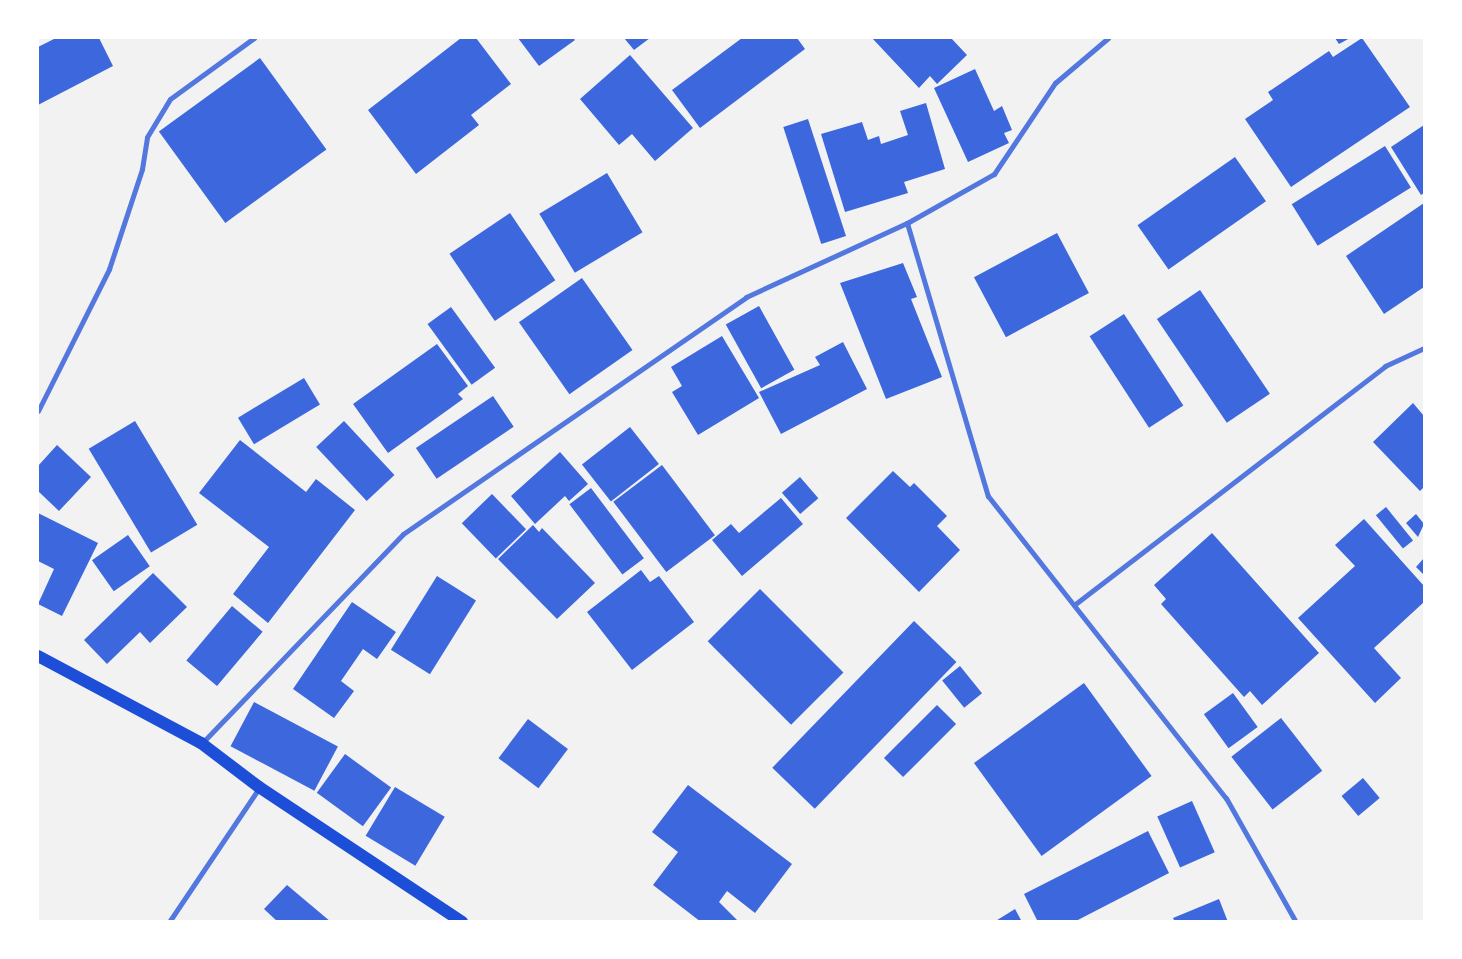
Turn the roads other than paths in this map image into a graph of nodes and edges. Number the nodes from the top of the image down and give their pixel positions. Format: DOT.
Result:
graph roads {
  1 [pos="254,38"];
  2 [pos="1108,38"];
  3 [pos="907,223"];
  4 [pos="1424,348"];
  5 [pos="38,410"];
  6 [pos="1074,605"];
  7 [pos="38,656"];
  8 [pos="201,743"];
  9 [pos="259,788"];
  10 [pos="169,922"];
  11 [pos="462,922"];
  12 [pos="1296,922"];
  1 -- 5 [label="street"];
  2 -- 3 [label="street"];
  3 -- 6 [label="street"];
  3 -- 8 [label="street"];
  4 -- 6 [label="street"];
  6 -- 12 [label="street"];
  7 -- 8 [label="main road"];
  8 -- 9 [label="main road"];
  9 -- 10 [label="street"];
  9 -- 11 [label="main road"];
}
